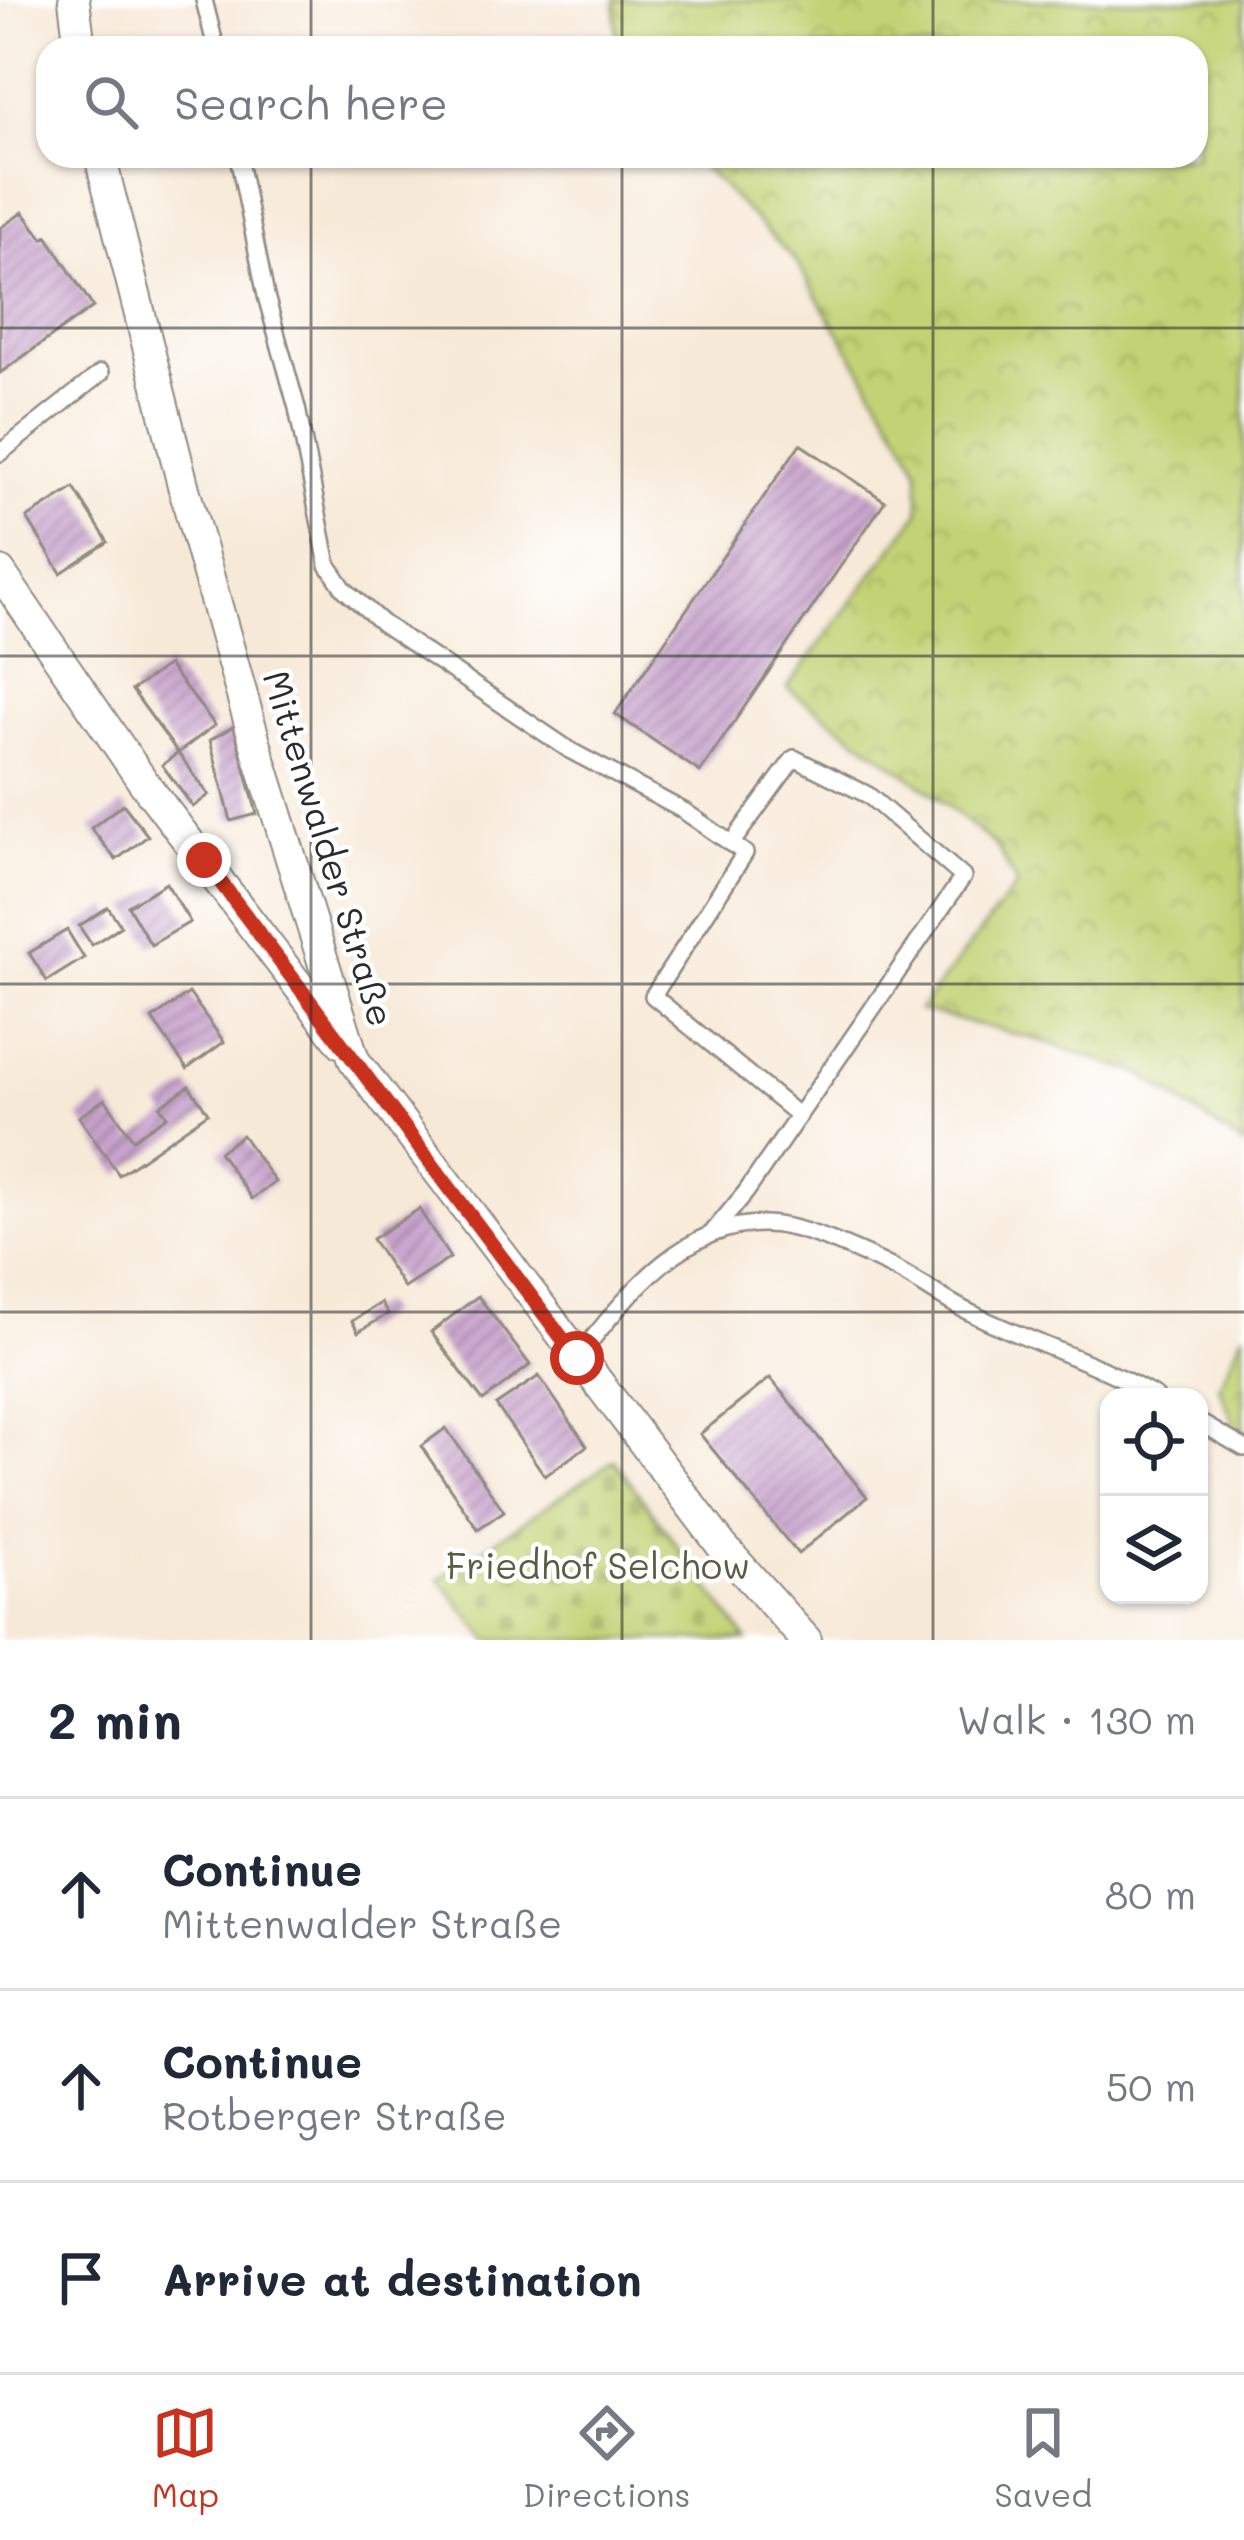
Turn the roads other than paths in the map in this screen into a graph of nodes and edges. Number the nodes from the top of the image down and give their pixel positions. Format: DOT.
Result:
graph roads {
  1 [pos="74,0"];
  2 [pos="204,0"];
  3 [pos="78,36"];
  4 [pos="213,36"];
  5 [pos="103,168"];
  6 [pos="240,168"];
  7 [pos="101,373"];
  8 [pos="0,453"];
  9 [pos="0,572"];
  10 [pos="731,844"];
  11 [pos="354,1060"];
  12 [pos="799,1116"];
  13 [pos="712,1233"];
  14 [pos="577,1358"];
  15 [pos="1140,1388"];
  16 [pos="1208,1427"];
  17 [pos="1244,1448"];
  18 [pos="806,1640"];
  1 -- 3 [label="street"];
  2 -- 4 [label="lane"];
  5 -- 11 [label="street, Mittenwalder Straße"];
  6 -- 10 [label="lane"];
  7 -- 8 [label="lane"];
  9 -- 11 [label="street"];
  10 -- 12 [label="lane"];
  10 -- 12 [label="lane"];
  11 -- 14 [label="street, Mittenwalder Straße"];
  12 -- 13 [label="lane"];
  13 -- 14 [label="lane"];
  13 -- 15 [label="lane"];
  14 -- 18 [label="street, Mittenwalder Straße"];
  16 -- 17 [label="lane"];
}
